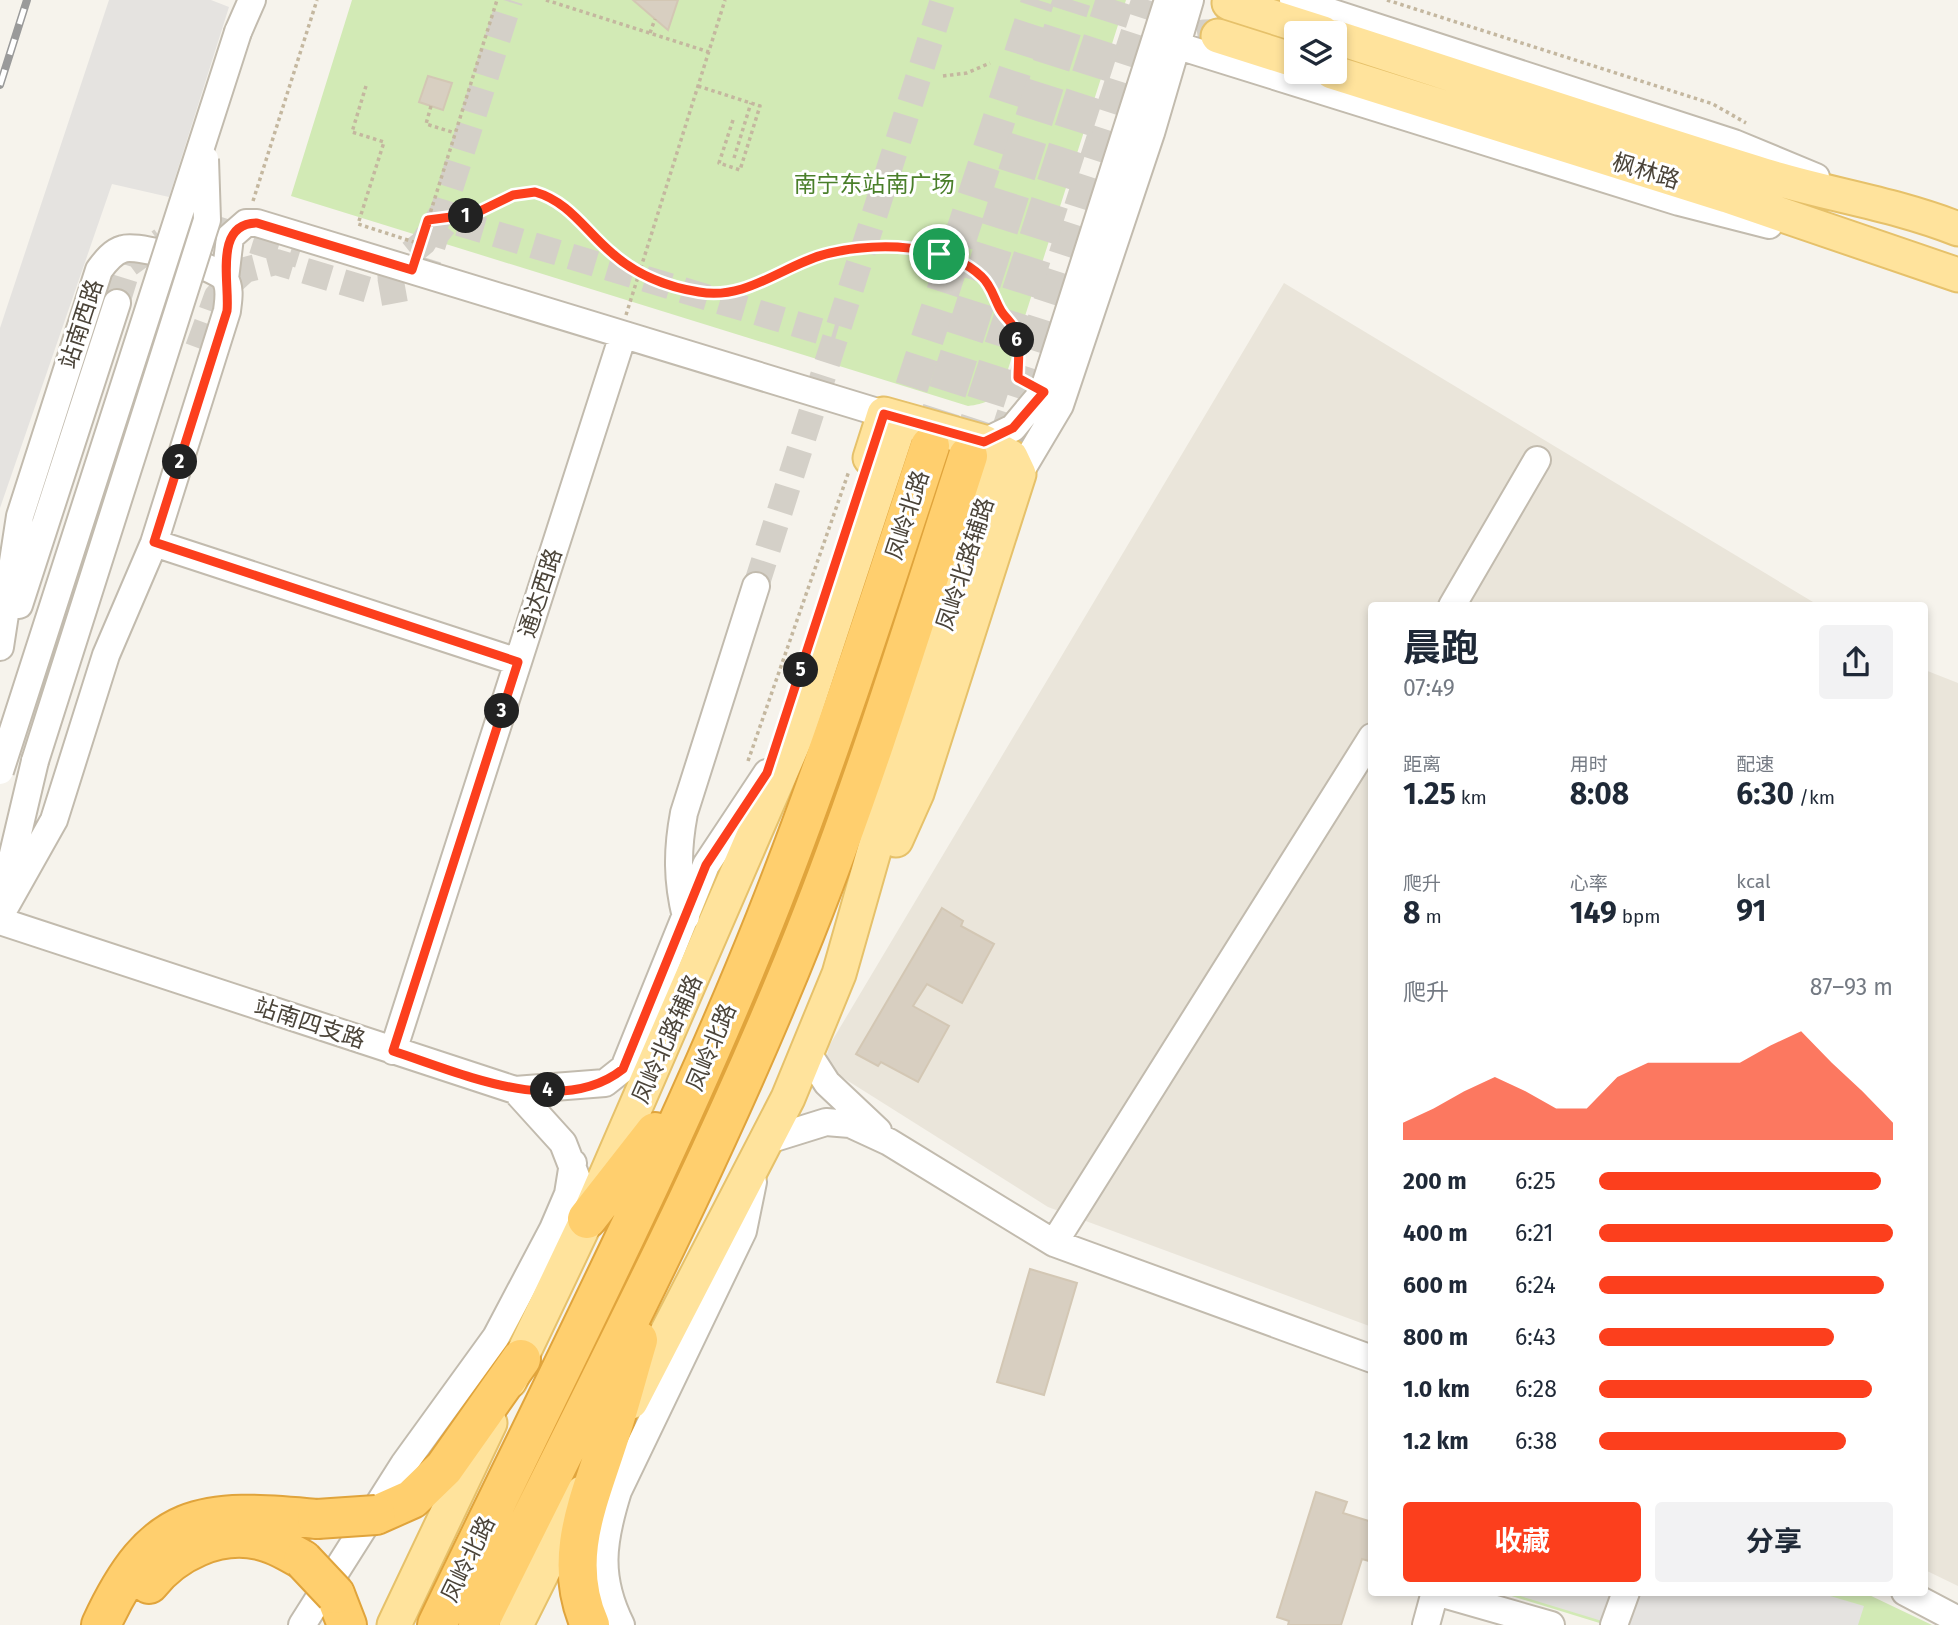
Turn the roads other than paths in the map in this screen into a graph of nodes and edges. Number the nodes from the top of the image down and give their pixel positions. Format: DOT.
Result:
graph roads {
  1 [pos="232,0"];
  2 [pos="252,0"];
  3 [pos="1168,0"];
  4 [pos="1190,0"];
  5 [pos="1293,0"];
  6 [pos="1229,3"];
  7 [pos="1285,21"];
  8 [pos="238,32"];
  9 [pos="1347,41"];
  10 [pos="1166,42"];
  11 [pos="1213,45"];
  12 [pos="1284,59"];
  13 [pos="1347,77"];
  14 [pos="205,139"];
  15 [pos="1862,198"];
  16 [pos="1957,223"];
  17 [pos="1849,240"];
  18 [pos="1958,275"];
  19 [pos="225,279"];
  20 [pos="117,303"];
  21 [pos="623,335"];
  22 [pos="198,348"];
  23 [pos="903,432"];
  24 [pos="992,458"];
  25 [pos="1537,460"];
  26 [pos="154,542"];
  27 [pos="756,586"];
  28 [pos="1454,602"];
  29 [pos="0,647"];
  30 [pos="106,656"];
  31 [pos="0,660"];
  32 [pos="518,662"];
  33 [pos="1368,743"];
  34 [pos="0,771"];
  35 [pos="756,771"];
  36 [pos="741,869"];
  37 [pos="0,910"];
  38 [pos="686,917"];
  39 [pos="0,919"];
  40 [pos="679,1011"];
  41 [pos="393,1051"];
  42 [pos="807,1052"];
  43 [pos="623,1069"];
  44 [pos="698,1079"];
  45 [pos="515,1090"];
  46 [pos="889,1142"];
  47 [pos="762,1148"];
  48 [pos="573,1163"];
  49 [pos="587,1219"];
  50 [pos="667,1241"];
  51 [pos="1054,1243"];
  52 [pos="562,1271"];
  53 [pos="1368,1358"];
  54 [pos="520,1359"];
  55 [pos="609,1438"];
  56 [pos="1435,1596"];
  57 [pos="1450,1596"];
  58 [pos="1625,1596"];
  59 [pos="1913,1596"];
  60 [pos="341,1609"];
  61 [pos="1958,1620"];
  62 [pos="101,1625"];
  63 [pos="125,1625"];
  64 [pos="302,1625"];
  65 [pos="394,1625"];
  66 [pos="437,1625"];
  67 [pos="478,1625"];
  68 [pos="516,1625"];
  69 [pos="590,1625"];
  70 [pos="621,1625"];
  71 [pos="1426,1625"];
  72 [pos="1551,1625"];
  73 [pos="1614,1625"];
  1 -- 8 [label="street"];
  2 -- 8 [label="street"];
  3 -- 10 [label="street"];
  4 -- 10 [label="street"];
  5 -- 15 [label="street"];
  6 -- 7 [label="main road"];
  8 -- 14 [label="street, bridge"];
  9 -- 15 [label="main road, 枫林路"];
  10 -- 11 [label="street"];
  10 -- 24 [label="street"];
  10 -- 24 [label="street"];
  11 -- 12 [label="main road"];
  11 -- 17 [label="street"];
  13 -- 17 [label="main road, 枫林路"];
  14 -- 34 [label="street, bridge"];
  14 -- 37 [label="street, bridge"];
  15 -- 16 [label="main road, 枫林路"];
  17 -- 18 [label="main road, 枫林路"];
  19 -- 21 [label="street"];
  19 -- 26 [label="street"];
  19 -- 29 [label="street, 站南西路"];
  20 -- 31 [label="street"];
  21 -- 23 [label="street"];
  21 -- 32 [label="street, 通达西路"];
  22 -- 30 [label="street"];
  23 -- 24 [label="main road"];
  23 -- 35 [label="main road"];
  23 -- 36 [label="main road, 凤岭北路辅路"];
  23 -- 44 [label="highway, 凤岭北路"];
  24 -- 42 [label="main road, 凤岭北路辅路"];
  24 -- 50 [label="highway, 凤岭北路"];
  25 -- 28 [label="street"];
  26 -- 30 [label="street"];
  26 -- 32 [label="street"];
  27 -- 38 [label="street"];
  30 -- 39 [label="street"];
  32 -- 41 [label="street, 通达西路"];
  33 -- 51 [label="street"];
  35 -- 36 [label="main road"];
  35 -- 38 [label="street"];
  36 -- 40 [label="main road, 凤岭北路辅路"];
  38 -- 43 [label="street"];
  39 -- 41 [label="street, 站南四支路"];
  40 -- 43 [label="street, 站南四支路"];
  40 -- 49 [label="main road, 凤岭北路辅路"];
  41 -- 45 [label="street, 站南四支路"];
  42 -- 46 [label="street"];
  42 -- 47 [label="main road, 凤岭北路辅路"];
  43 -- 45 [label="street, 站南四支路"];
  44 -- 49 [label="highway"];
  44 -- 66 [label="highway, 凤岭北路"];
  45 -- 48 [label="street"];
  46 -- 47 [label="street"];
  46 -- 51 [label="street"];
  47 -- 55 [label="main road, 凤岭北路辅路"];
  47 -- 70 [label="street"];
  48 -- 52 [label="street"];
  48 -- 64 [label="street"];
  49 -- 52 [label="main road, 凤岭北路辅路"];
  50 -- 55 [label="highway"];
  50 -- 67 [label="highway, 凤岭北路"];
  51 -- 53 [label="street"];
  52 -- 54 [label="main road, 凤岭北路辅路"];
  54 -- 62 [label="highway, bridge"];
  54 -- 65 [label="main road, 凤岭北路辅路"];
  55 -- 68 [label="main road, 凤岭北路辅路"];
  55 -- 69 [label="highway"];
  56 -- 71 [label="street"];
  57 -- 72 [label="street"];
  58 -- 73 [label="street"];
  59 -- 61 [label="street"];
  60 -- 63 [label="highway, bridge"];
}
